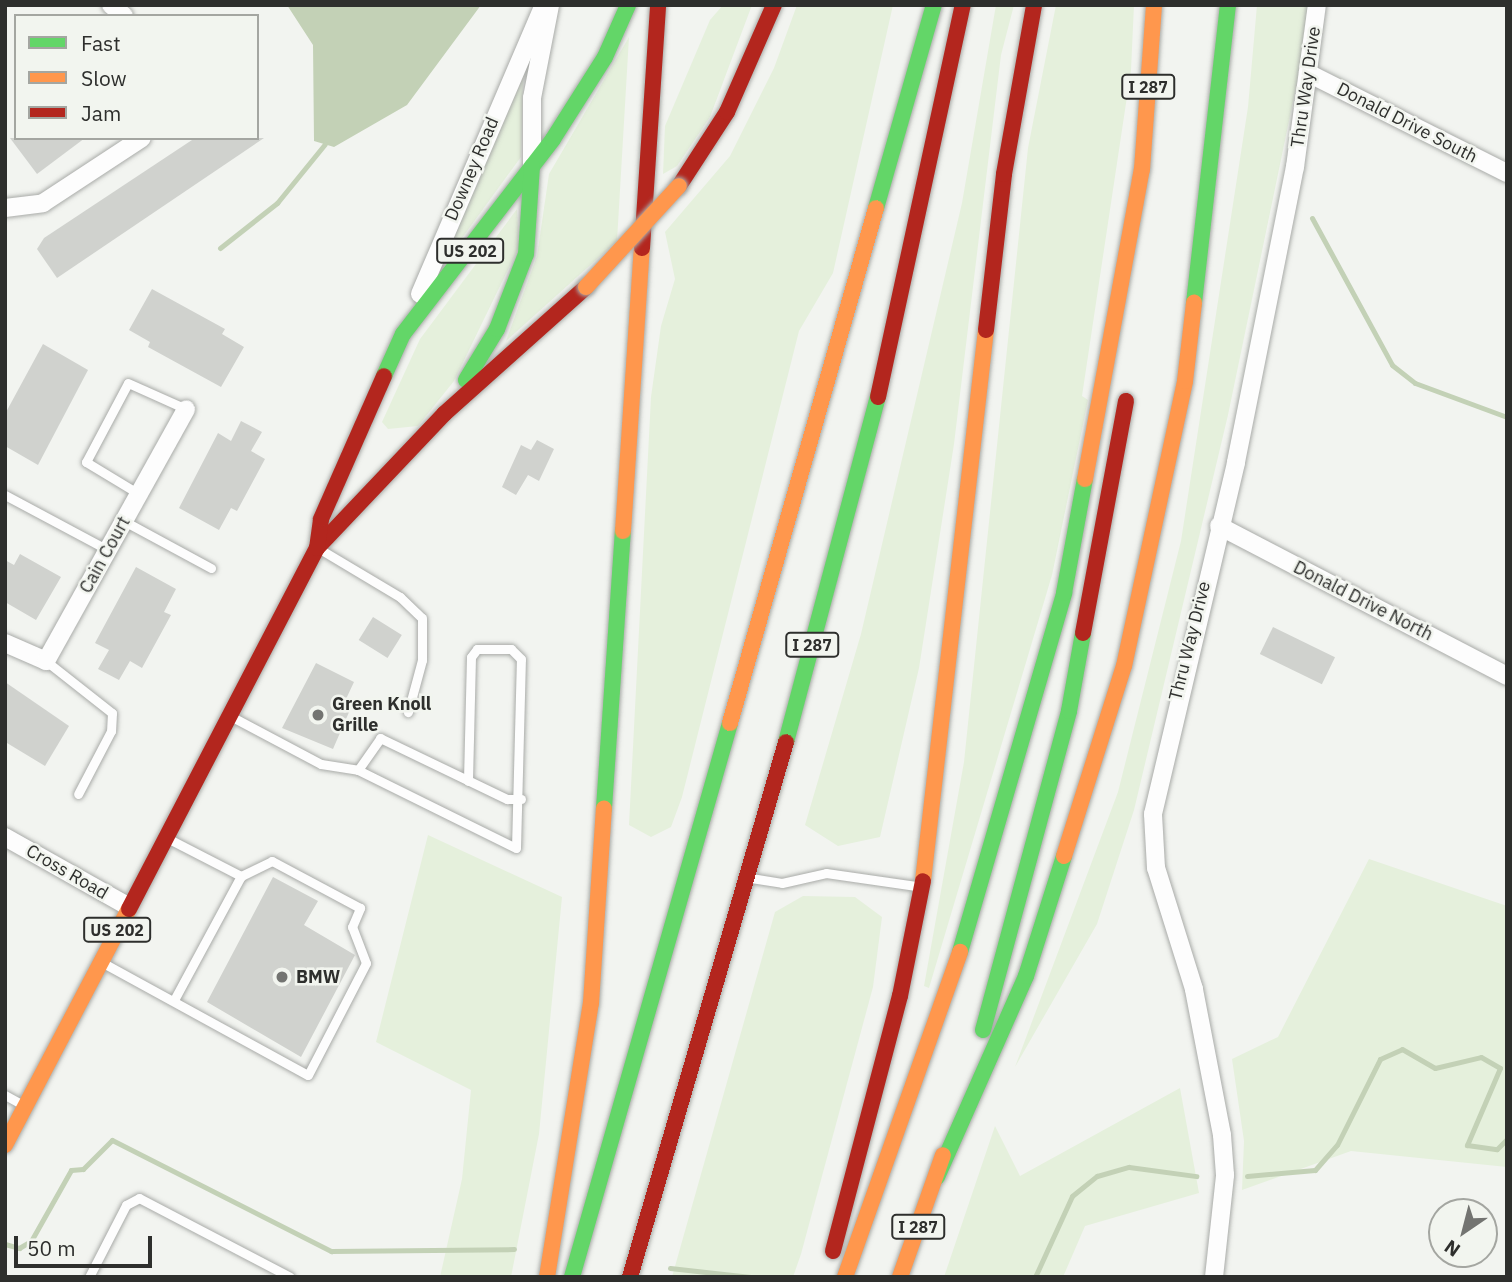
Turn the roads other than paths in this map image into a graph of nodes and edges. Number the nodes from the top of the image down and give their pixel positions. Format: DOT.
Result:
graph roads {
  1 [pos="547,5"];
  2 [pos="628,5"];
  3 [pos="658,5"];
  4 [pos="774,5"];
  5 [pos="934,5"];
  6 [pos="963,5"];
  7 [pos="1034,5"];
  8 [pos="1154,5"];
  9 [pos="1228,5"];
  10 [pos="1317,5"];
  11 [pos="1308,73"];
  12 [pos="139,140"];
  13 [pos="532,166"];
  14 [pos="1142,169"];
  15 [pos="1507,173"];
  16 [pos="5,208"];
  17 [pos="1141,280"];
  18 [pos="403,334"];
  19 [pos="1128,384"];
  20 [pos="186,409"];
  21 [pos="444,414"];
  22 [pos="372,438"];
  23 [pos="409,449"];
  24 [pos="139,494"];
  25 [pos="5,495"];
  26 [pos="124,521"];
  27 [pos="1219,526"];
  28 [pos="317,548"];
  29 [pos="108,550"];
  30 [pos="211,568"];
  31 [pos="5,643"];
  32 [pos="46,661"];
  33 [pos="1507,676"];
  34 [pos="408,712"];
  35 [pos="228,715"];
  36 [pos="358,770"];
  37 [pos="468,781"];
  38 [pos="78,794"];
  39 [pos="521,799"];
  40 [pos="5,837"];
  41 [pos="165,837"];
  42 [pos="241,876"];
  43 [pos="747,877"];
  44 [pos="921,887"];
  45 [pos="129,907"];
  46 [pos="101,961"];
  47 [pos="174,1000"];
  48 [pos="5,1095"];
  49 [pos="25,1106"];
  50 [pos="5,1145"];
  51 [pos="937,1177"];
  52 [pos="828,1266"];
  53 [pos="89,1277"];
  54 [pos="290,1277"];
  55 [pos="547,1277"];
  56 [pos="572,1277"];
  57 [pos="630,1277"];
  58 [pos="845,1277"];
  59 [pos="900,1277"];
  60 [pos="1214,1277"];
  1 -- 13 [label="street, Downey Road"];
  1 -- 18 [label="street, Downey Road"];
  2 -- 13 [label="highway, US 202"];
  3 -- 55 [label="highway"];
  4 -- 21 [label="highway, US 202, bridge"];
  5 -- 56 [label="highway, I 287"];
  6 -- 43 [label="highway, I 287"];
  7 -- 44 [label="highway"];
  8 -- 14 [label="highway, I 287"];
  9 -- 51 [label="highway"];
  10 -- 11 [label="street, Thru Way Drive"];
  11 -- 15 [label="street, Donald Drive South"];
  11 -- 27 [label="street, Thru Way Drive"];
  12 -- 16 [label="street"];
  13 -- 18 [label="highway, US 202"];
  13 -- 21 [label="highway"];
  14 -- 17 [label="highway, I 287"];
  14 -- 58 [label="highway, I 287"];
  18 -- 22 [label="highway, US 202"];
  19 -- 51 [label="highway, I 287"];
  20 -- 24 [label="street, Cain Court"];
  20 -- 24 [label="lane"];
  21 -- 23 [label="highway, US 202"];
  22 -- 23 [label="highway"];
  22 -- 28 [label="highway, US 202"];
  23 -- 28 [label="highway, US 202"];
  24 -- 26 [label="street, Cain Court"];
  25 -- 29 [label="lane"];
  26 -- 29 [label="street, Cain Court"];
  26 -- 30 [label="lane"];
  27 -- 33 [label="street, Donald Drive North"];
  27 -- 60 [label="street, Thru Way Drive"];
  28 -- 34 [label="lane"];
  28 -- 35 [label="highway, US 202"];
  29 -- 32 [label="street, Cain Court"];
  31 -- 32 [label="street"];
  32 -- 38 [label="lane"];
  35 -- 36 [label="lane"];
  35 -- 41 [label="highway, US 202"];
  36 -- 37 [label="lane"];
  36 -- 39 [label="lane"];
  37 -- 39 [label="lane"];
  37 -- 39 [label="lane"];
  40 -- 45 [label="street, Cross Road"];
  41 -- 42 [label="lane"];
  41 -- 45 [label="highway, US 202"];
  42 -- 47 [label="lane"];
  42 -- 47 [label="lane"];
  43 -- 44 [label="lane"];
  43 -- 57 [label="highway, I 287"];
  44 -- 52 [label="highway"];
  45 -- 46 [label="highway, US 202"];
  46 -- 47 [label="lane"];
  46 -- 49 [label="highway, US 202"];
  48 -- 49 [label="lane"];
  49 -- 50 [label="highway, US 202"];
  51 -- 59 [label="highway, I 287"];
  53 -- 54 [label="lane"];
}
